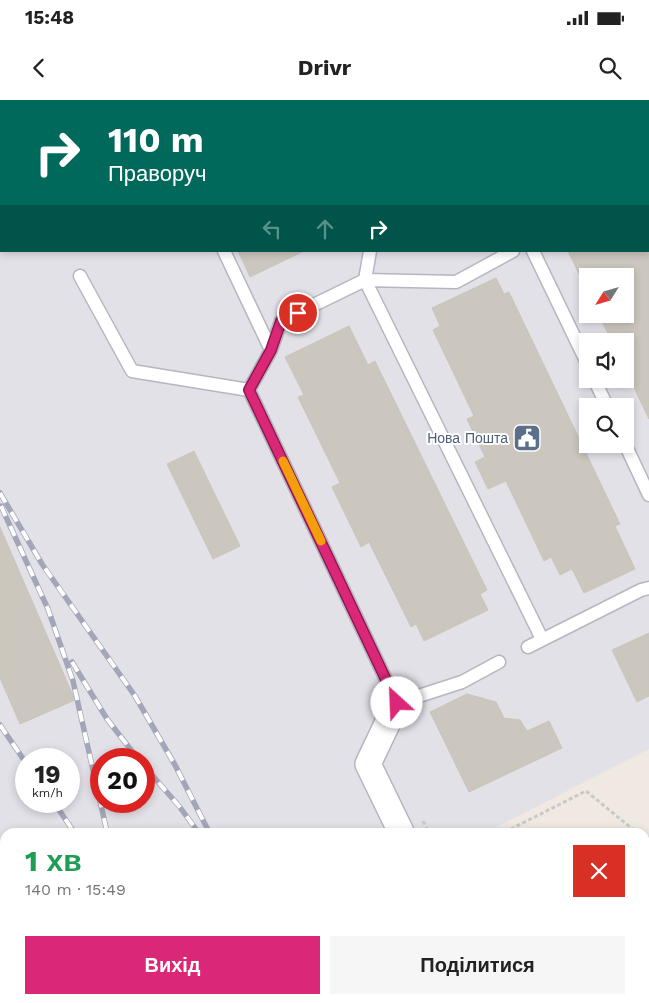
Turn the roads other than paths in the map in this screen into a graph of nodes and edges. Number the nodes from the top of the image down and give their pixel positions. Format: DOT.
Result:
graph roads {
  1 [pos="224,252"];
  2 [pos="370,252"];
  3 [pos="511,252"];
  4 [pos="533,252"];
  5 [pos="80,276"];
  6 [pos="365,280"];
  7 [pos="579,346"];
  8 [pos="271,350"];
  9 [pos="249,390"];
  10 [pos="629,453"];
  11 [pos="649,495"];
  12 [pos="649,588"];
  13 [pos="542,639"];
  14 [pos="528,646"];
  15 [pos="499,662"];
  16 [pos="397,703"];
  17 [pos="399,828"];
  1 -- 8 [label="lane"];
  2 -- 6 [label="lane"];
  3 -- 6 [label="lane"];
  4 -- 7 [label="lane"];
  5 -- 9 [label="lane"];
  6 -- 8 [label="lane"];
  6 -- 13 [label="lane"];
  8 -- 9 [label="lane"];
  9 -- 16 [label="lane"];
  10 -- 11 [label="lane"];
  12 -- 13 [label="lane"];
  13 -- 14 [label="lane"];
  15 -- 16 [label="lane"];
  16 -- 17 [label="street"];
}
